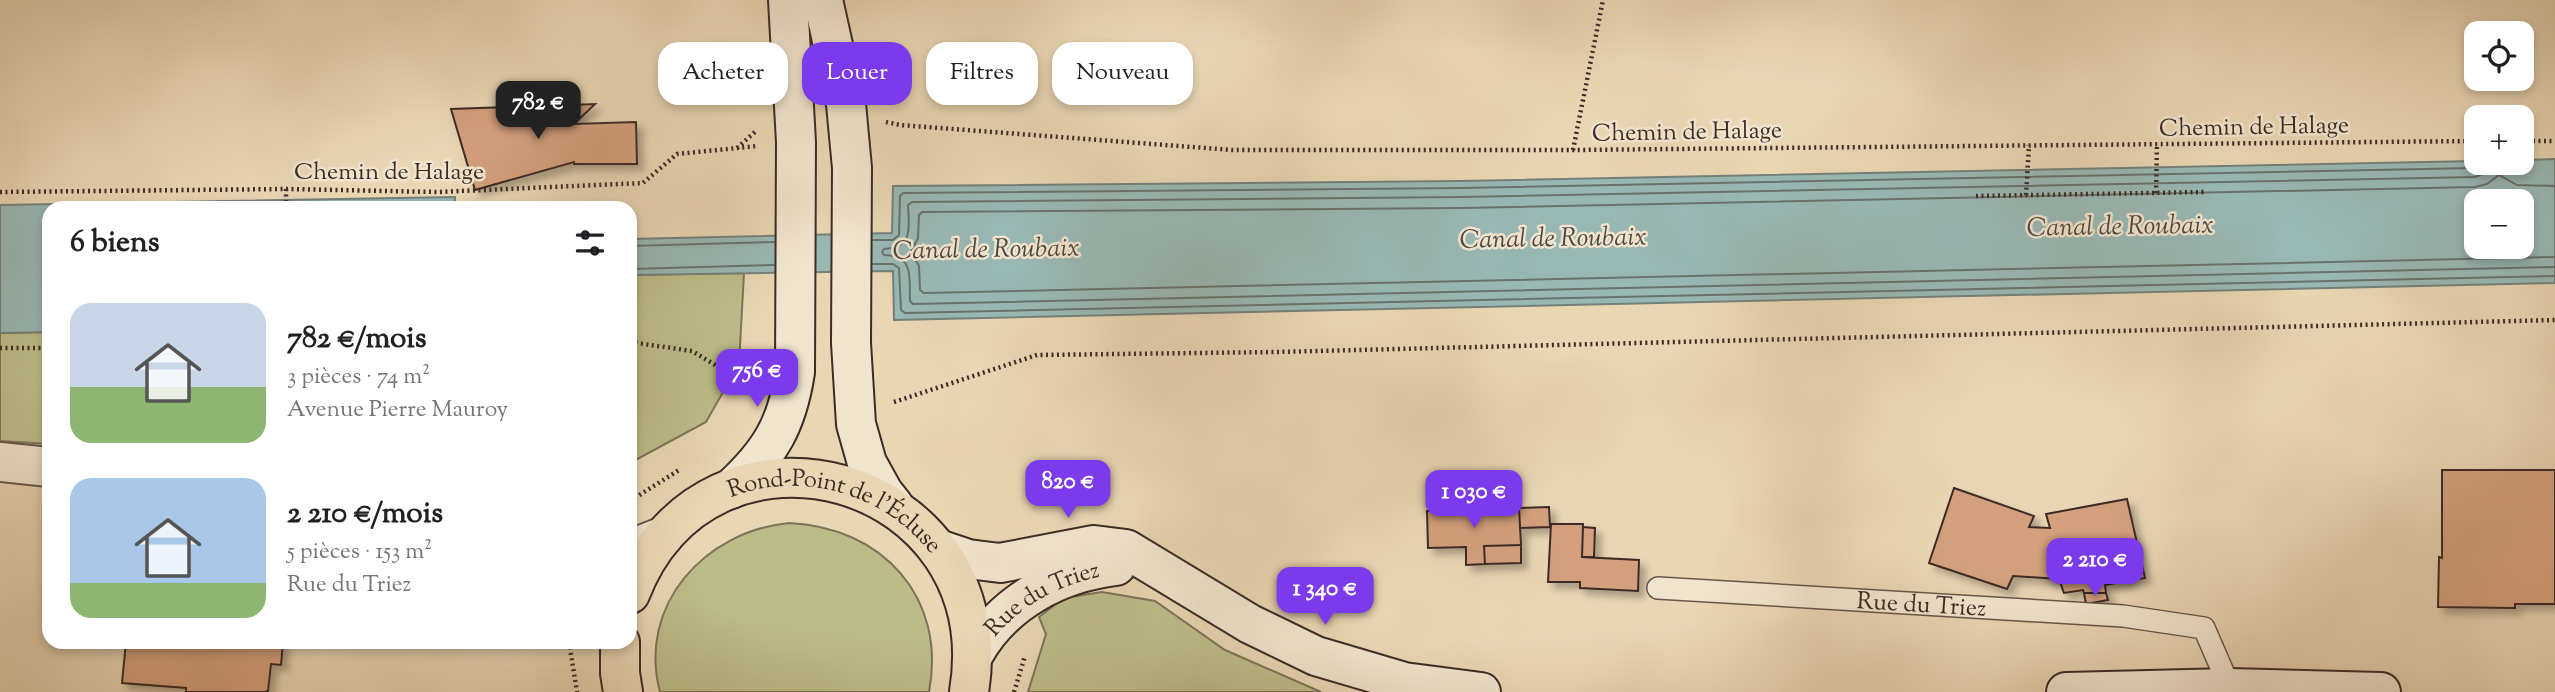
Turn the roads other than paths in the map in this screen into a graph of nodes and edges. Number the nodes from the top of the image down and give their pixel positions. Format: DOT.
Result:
graph roads {
  1 [pos="788,0"];
  2 [pos="823,0"];
  3 [pos="0,462"];
  4 [pos="42,466"];
  5 [pos="731,489"];
  6 [pos="894,506"];
  7 [pos="647,541"];
  8 [pos="938,549"];
  9 [pos="1167,573"];
  10 [pos="637,580"];
  11 [pos="1658,588"];
  12 [pos="617,649"];
  13 [pos="974,654"];
  14 [pos="2230,688"];
  15 [pos="623,692"];
  16 [pos="969,692"];
  17 [pos="1481,692"];
  18 [pos="2066,692"];
  19 [pos="2381,692"];
  1 -- 5 [label="street"];
  2 -- 6 [label="street"];
  3 -- 4 [label="street"];
  5 -- 6 [label="main road, Rond-Point de l'Écluse"];
  5 -- 7 [label="main road, Rond-Point de l'Écluse"];
  6 -- 8 [label="main road, Rond-Point de l'Écluse"];
  7 -- 10 [label="main road, Rond-Point de l'Écluse"];
  8 -- 9 [label="street, Rue du Triez"];
  8 -- 13 [label="main road, Rond-Point de l'Écluse"];
  9 -- 13 [label="street, Rue du Triez"];
  9 -- 17 [label="street, Rue du Triez"];
  11 -- 14 [label="lane, Rue du Triez"];
  12 -- 15 [label="main road"];
  13 -- 16 [label="main road, Rond-Point de l'Écluse"];
  14 -- 18 [label="street"];
  14 -- 19 [label="street"];
}
